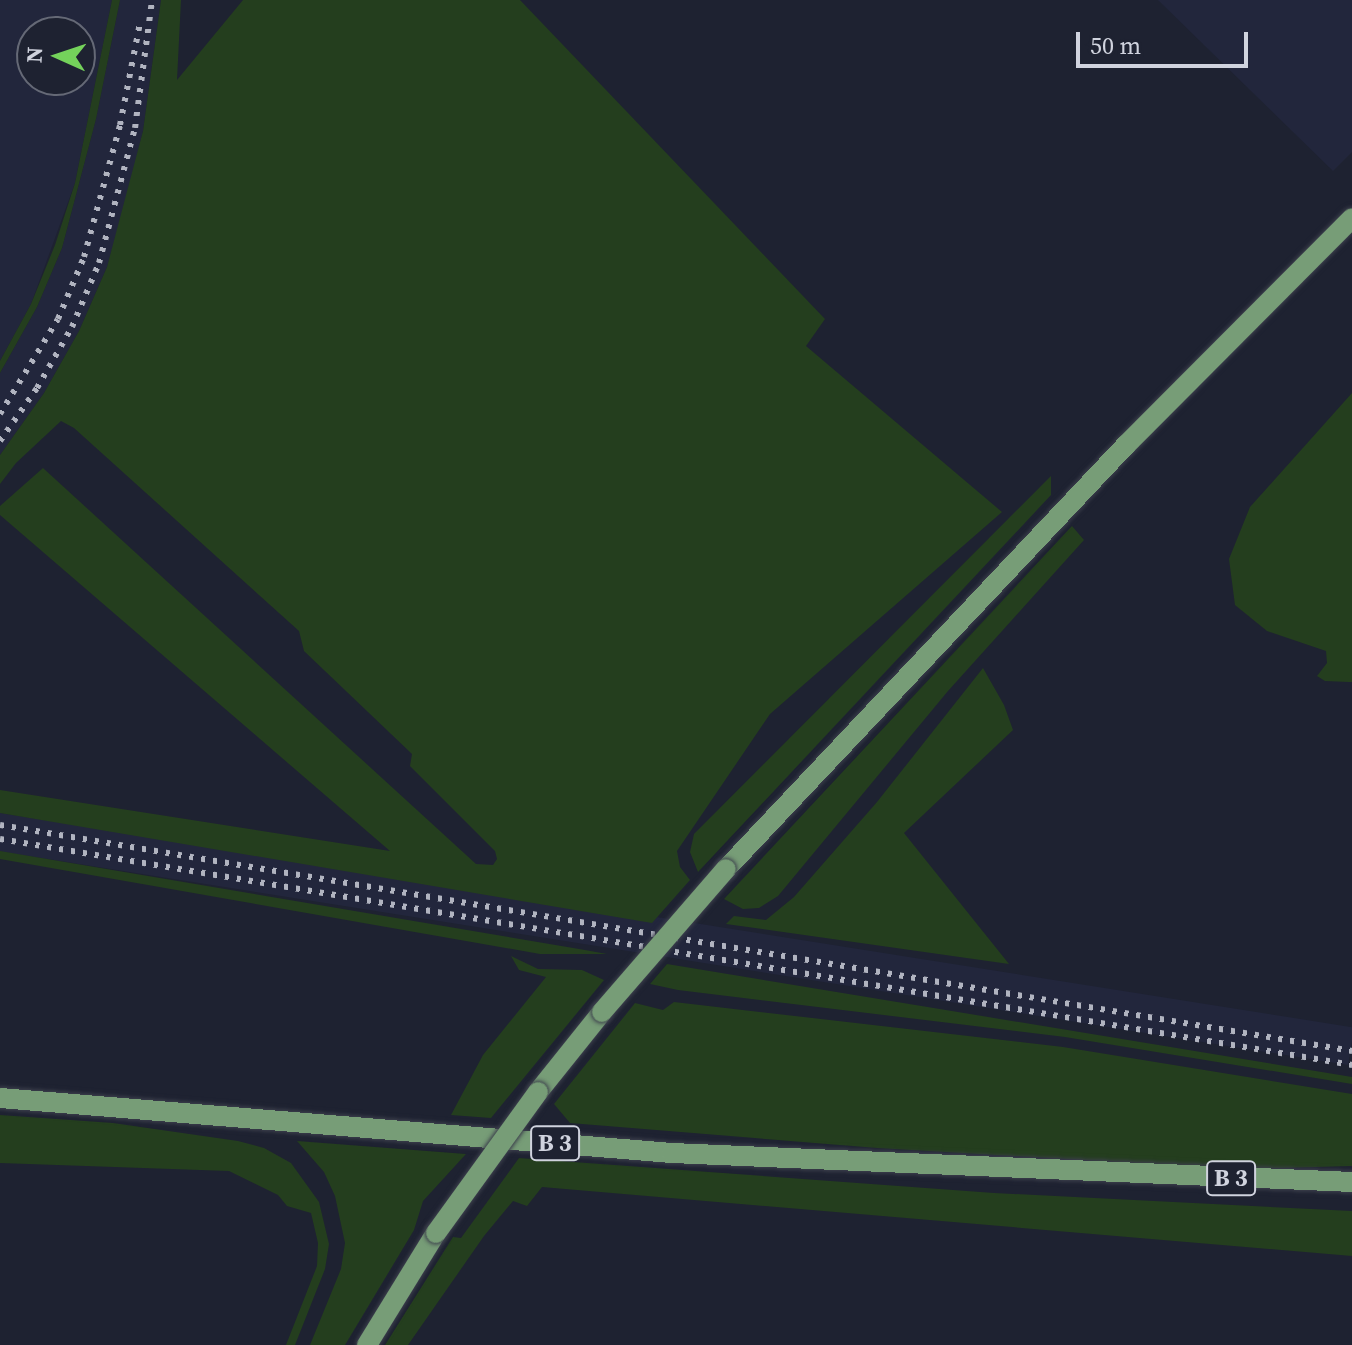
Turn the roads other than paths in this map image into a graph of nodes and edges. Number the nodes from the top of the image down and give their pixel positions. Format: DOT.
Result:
graph roads {
  1 [pos="1352,218"];
  2 [pos="0,1098"];
  3 [pos="1352,1182"];
  4 [pos="367,1345"];
  1 -- 4 [label="main road, bridge"];
  2 -- 3 [label="main road, B 3"];
}
